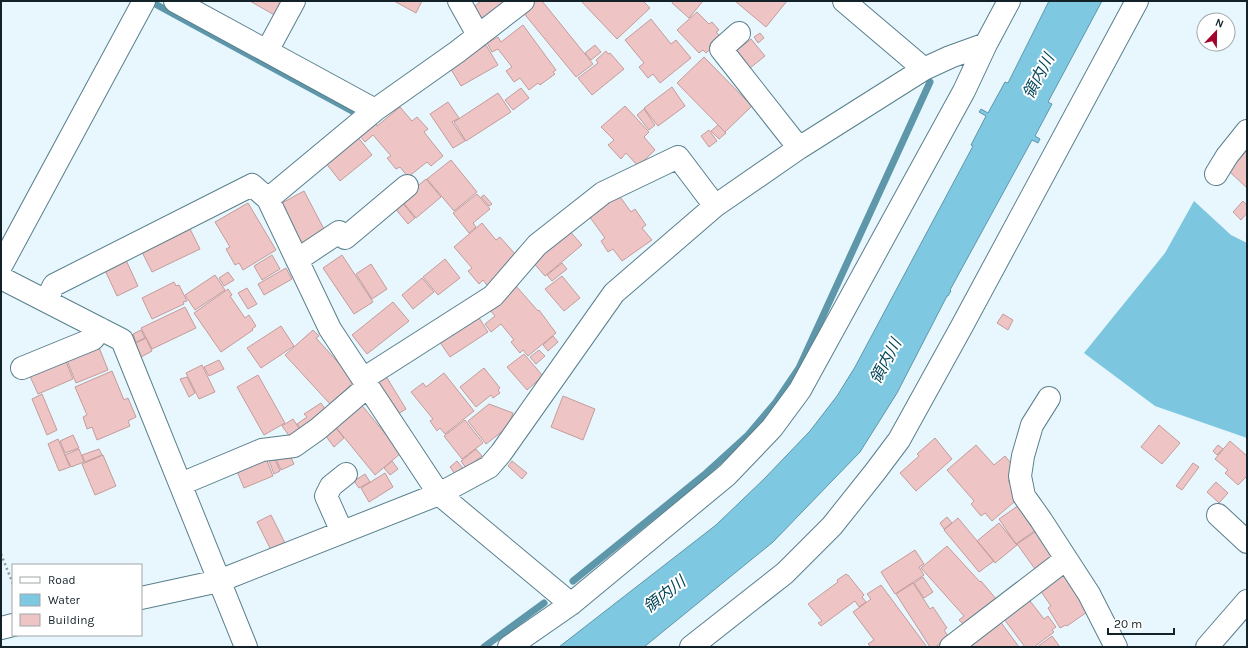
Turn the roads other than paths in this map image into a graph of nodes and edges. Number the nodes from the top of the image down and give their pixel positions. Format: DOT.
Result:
graph roads {
  1 [pos="175,1"];
  2 [pos="294,1"];
  3 [pos="459,1"];
  4 [pos="523,1"];
  5 [pos="844,1"];
  6 [pos="1009,1"];
  7 [pos="1137,1"];
  8 [pos="141,2"];
  9 [pos="739,33"];
  10 [pos="478,35"];
  11 [pos="986,44"];
  12 [pos="267,51"];
  13 [pos="924,68"];
  14 [pos="375,110"];
  15 [pos="1247,131"];
  16 [pos="800,148"];
  17 [pos="1216,174"];
  18 [pos="407,186"];
  19 [pos="268,199"];
  20 [pos="715,206"];
  21 [pos="297,260"];
  22 [pos="1,266"];
  23 [pos="1,278"];
  24 [pos="46,301"];
  25 [pos="101,329"];
  26 [pos="22,368"];
  27 [pos="365,382"];
  28 [pos="1049,398"];
  29 [pos="346,474"];
  30 [pos="181,484"];
  31 [pos="439,494"];
  32 [pos="1218,515"];
  33 [pos="342,532"];
  34 [pos="1247,542"];
  35 [pos="1066,559"];
  36 [pos="219,580"];
  37 [pos="142,598"];
  38 [pos="1247,601"];
  39 [pos="571,604"];
  40 [pos="12,625"];
  41 [pos="1,628"];
  42 [pos="246,647"];
  43 [pos="508,647"];
  44 [pos="691,647"];
  45 [pos="951,647"];
  46 [pos="1116,647"];
  47 [pos="1208,647"];
  1 -- 12 [label="street"];
  2 -- 12 [label="street"];
  3 -- 10 [label="street"];
  4 -- 10 [label="street"];
  5 -- 13 [label="street"];
  6 -- 11 [label="street"];
  7 -- 44 [label="street"];
  8 -- 22 [label="street"];
  9 -- 16 [label="street"];
  10 -- 14 [label="street"];
  11 -- 13 [label="street"];
  11 -- 39 [label="street"];
  12 -- 14 [label="street"];
  13 -- 16 [label="street"];
  14 -- 19 [label="street"];
  15 -- 17 [label="street"];
  16 -- 20 [label="street"];
  18 -- 21 [label="street"];
  19 -- 21 [label="street"];
  19 -- 24 [label="street"];
  20 -- 27 [label="street"];
  20 -- 31 [label="street"];
  21 -- 27 [label="street"];
  23 -- 24 [label="street"];
  24 -- 25 [label="street"];
  25 -- 26 [label="street"];
  25 -- 30 [label="street"];
  27 -- 30 [label="street"];
  27 -- 31 [label="street"];
  28 -- 35 [label="street"];
  29 -- 33 [label="street"];
  30 -- 36 [label="street"];
  31 -- 33 [label="street"];
  31 -- 39 [label="street"];
  32 -- 34 [label="street"];
  33 -- 36 [label="street"];
  35 -- 45 [label="street"];
  35 -- 46 [label="street"];
  36 -- 37 [label="street"];
  36 -- 42 [label="street"];
  38 -- 47 [label="street"];
  39 -- 43 [label="street"];
  40 -- 41 [label="street"];
}
